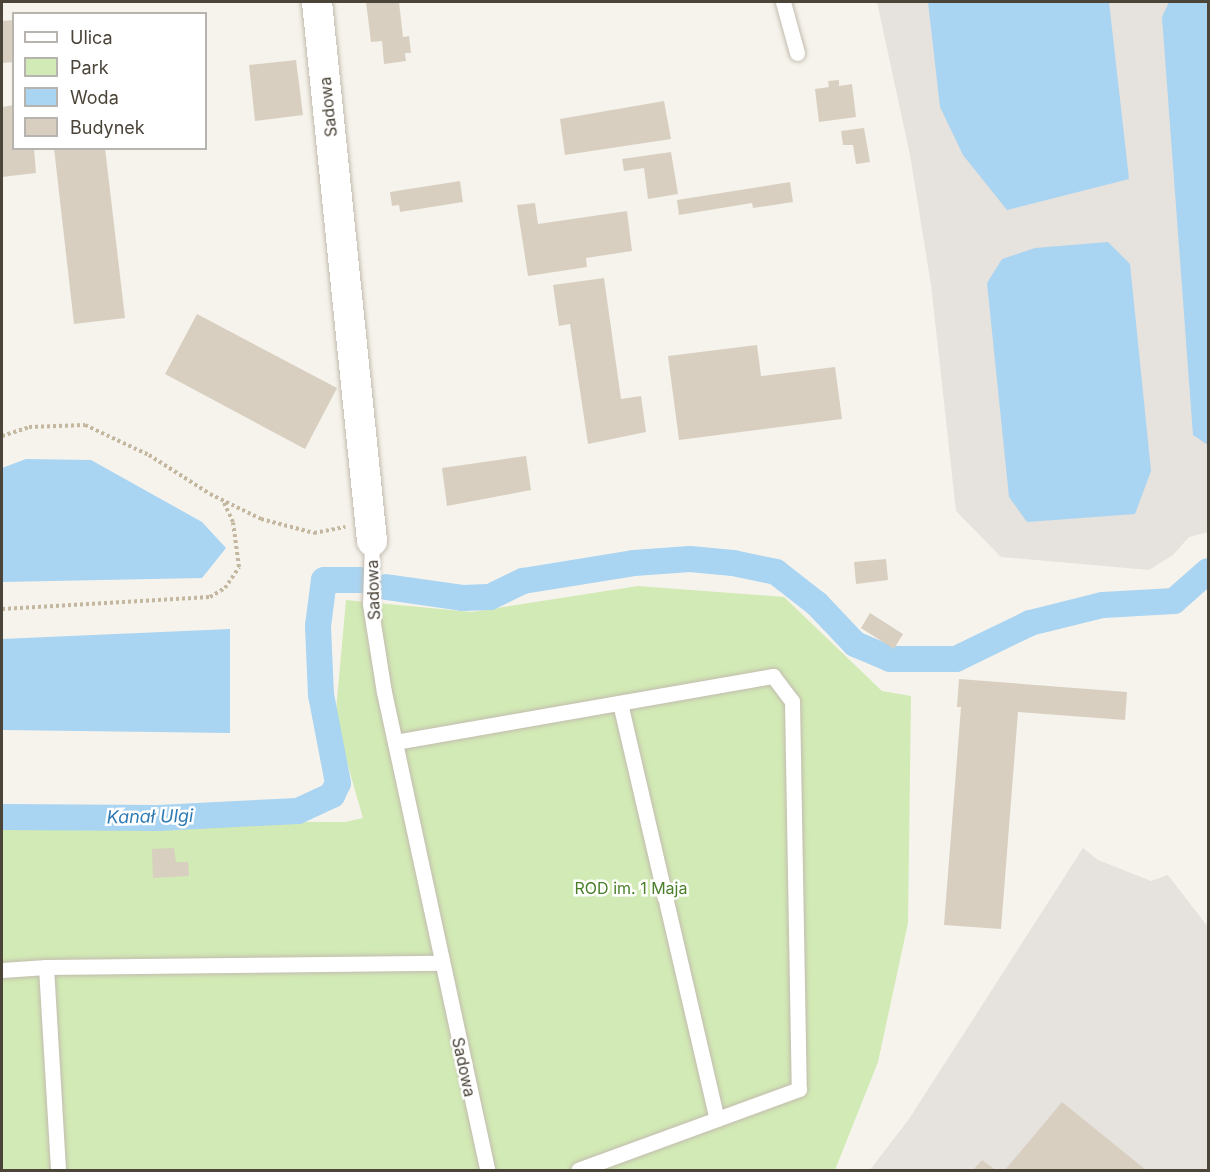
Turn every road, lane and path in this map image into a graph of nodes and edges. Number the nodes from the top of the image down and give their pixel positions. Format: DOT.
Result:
graph roads {
  1 [pos="317,2"];
  2 [pos="783,2"];
  3 [pos="797,53"];
  4 [pos="2,436"];
  5 [pos="223,500"];
  6 [pos="371,532"];
  7 [pos="2,609"];
  8 [pos="620,703"];
  9 [pos="395,742"];
  10 [pos="442,963"];
  11 [pos="46,967"];
  12 [pos="2,970"];
  13 [pos="717,1119"];
  14 [pos="58,1170"];
  15 [pos="487,1170"];
  16 [pos="578,1170"];
  1 -- 6 [label="street, Sadowa"];
  2 -- 3 [label="lane"];
  4 -- 5 [label="path"];
  5 -- 6 [label="path"];
  5 -- 7 [label="path"];
  6 -- 9 [label="lane, Sadowa"];
  8 -- 9 [label="lane"];
  8 -- 13 [label="lane"];
  8 -- 13 [label="lane"];
  9 -- 10 [label="lane, Sadowa"];
  10 -- 11 [label="lane"];
  10 -- 15 [label="lane, Sadowa"];
  11 -- 12 [label="lane"];
  11 -- 14 [label="lane"];
  13 -- 16 [label="lane"];
}
